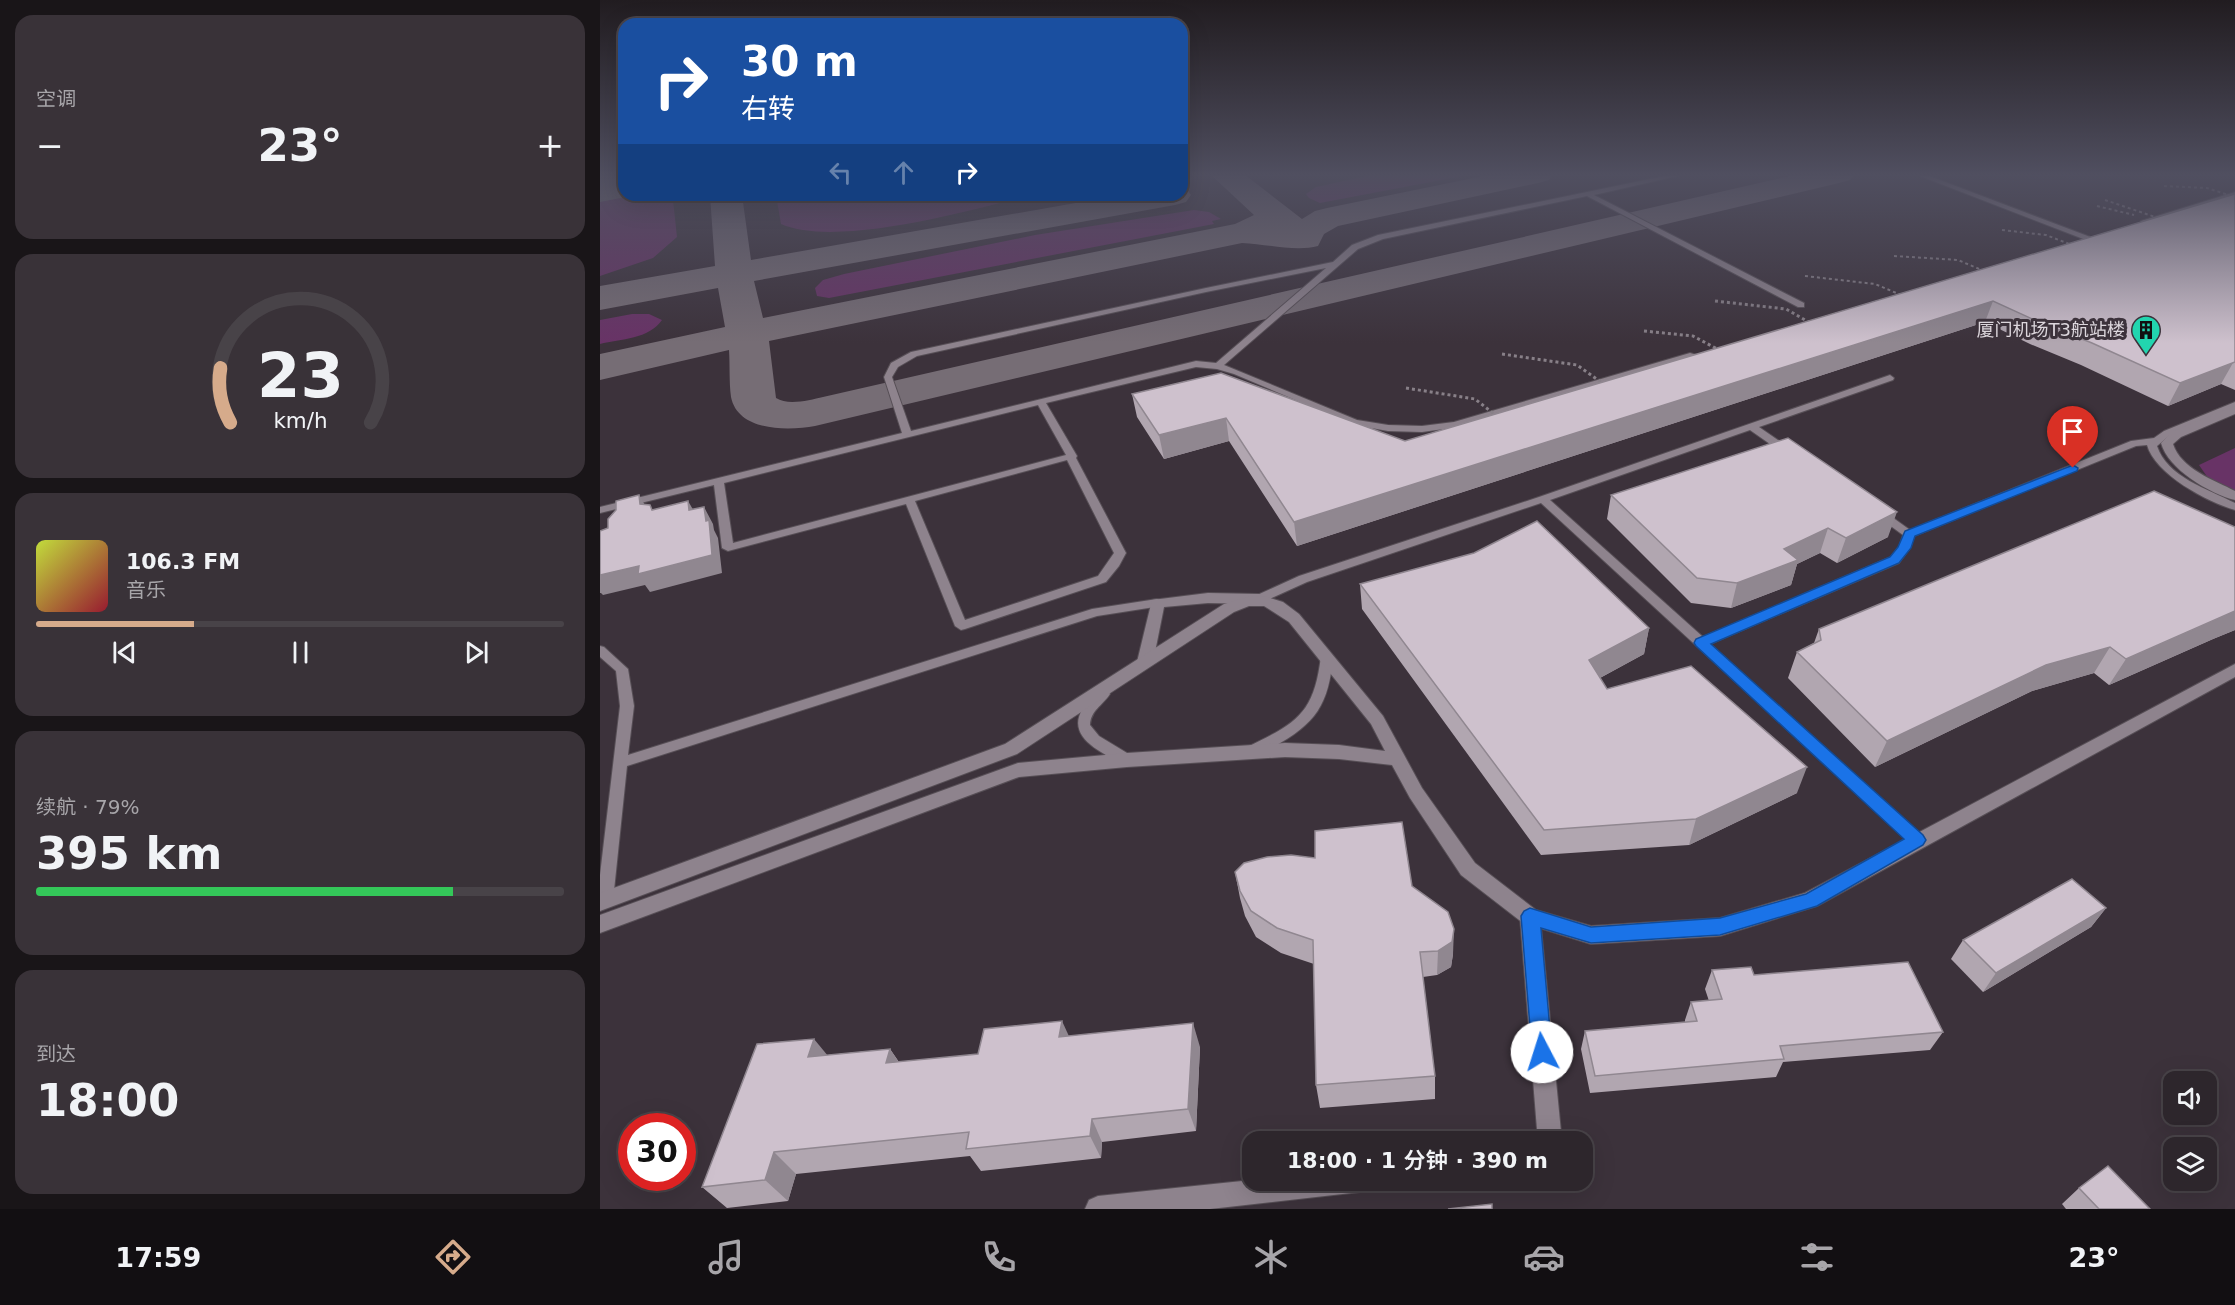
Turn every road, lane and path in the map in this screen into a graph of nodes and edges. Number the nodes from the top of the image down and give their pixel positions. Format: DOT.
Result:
graph roads {
  1 [pos="1413,230"];
  2 [pos="1658,230"];
  3 [pos="2006,230"];
  4 [pos="2069,230"];
  5 [pos="2100,234"];
  6 [pos="2089,238"];
  7 [pos="2071,245"];
  8 [pos="1894,256"];
  9 [pos="1336,264"];
  10 [pos="1988,272"];
  11 [pos="1805,276"];
  12 [pos="1906,298"];
  13 [pos="1715,301"];
  14 [pos="1801,305"];
  15 [pos="1812,324"];
  16 [pos="1644,331"];
  17 [pos="1708,351"];
  18 [pos="1722,351"];
  19 [pos="1502,354"];
  20 [pos="1218,366"];
  21 [pos="1890,378"];
  22 [pos="1406,388"];
  23 [pos="1613,391"];
  24 [pos="1041,402"];
  25 [pos="2235,405"];
  26 [pos="2235,410"];
  27 [pos="1500,418"];
  28 [pos="1752,427"];
  29 [pos="907,435"];
  30 [pos="2156,441"];
  31 [pos="1070,456"];
  32 [pos="1801,460"];
  33 [pos="719,481"];
  34 [pos="2235,496"];
  35 [pos="909,499"];
  36 [pos="1543,499"];
  37 [pos="1870,507"];
  38 [pos="2235,507"];
  39 [pos="600,510"];
  40 [pos="1909,534"];
  41 [pos="1258,599"];
  42 [pos="1157,603"];
  43 [pos="1701,643"];
  44 [pos="600,650"];
  45 [pos="1327,656"];
  46 [pos="1140,665"];
  47 [pos="2235,670"];
  48 [pos="1248,752"];
  49 [pos="1397,759"];
  50 [pos="1127,760"];
  51 [pos="621,763"];
  52 [pos="1917,840"];
  53 [pos="602,901"];
  54 [pos="1530,916"];
  55 [pos="600,924"];
  56 [pos="1549,1131"];
  57 [pos="1261,1191"];
  58 [pos="1098,1209"];
  1 -- 9 [label="lane"];
  2 -- 14 [label="lane"];
  3 -- 7 [label="path, bridge"];
  4 -- 6 [label="lane"];
  5 -- 6 [label="lane"];
  6 -- 7 [label="lane"];
  8 -- 10 [label="path, bridge"];
  9 -- 20 [label="lane"];
  9 -- 29 [label="lane"];
  11 -- 12 [label="path, bridge"];
  13 -- 15 [label="path, bridge"];
  16 -- 18 [label="path, bridge"];
  17 -- 20 [label="lane"];
  19 -- 23 [label="path, bridge"];
  20 -- 24 [label="lane"];
  21 -- 28 [label="lane"];
  22 -- 27 [label="path, bridge"];
  24 -- 29 [label="lane"];
  24 -- 31 [label="lane"];
  25 -- 30 [label="lane"];
  26 -- 34 [label="main road"];
  28 -- 32 [label="lane"];
  28 -- 36 [label="lane"];
  29 -- 33 [label="lane"];
  30 -- 38 [label="lane"];
  30 -- 40 [label="lane"];
  31 -- 35 [label="lane"];
  31 -- 35 [label="lane"];
  33 -- 35 [label="lane"];
  33 -- 39 [label="lane"];
  36 -- 41 [label="lane"];
  36 -- 43 [label="lane"];
  37 -- 40 [label="lane"];
  40 -- 43 [label="lane"];
  41 -- 42 [label="main road"];
  41 -- 45 [label="main road"];
  41 -- 46 [label="main road"];
  42 -- 46 [label="main road"];
  42 -- 51 [label="lane"];
  43 -- 52 [label="lane"];
  44 -- 51 [label="lane"];
  45 -- 48 [label="lane"];
  45 -- 49 [label="main road"];
  46 -- 50 [label="lane"];
  46 -- 53 [label="main road"];
  47 -- 52 [label="main road"];
  48 -- 49 [label="main road"];
  48 -- 50 [label="main road"];
  49 -- 54 [label="main road"];
  50 -- 55 [label="main road"];
  51 -- 53 [label="lane"];
  52 -- 54 [label="main road"];
  54 -- 56 [label="main road"];
  57 -- 58 [label="main road"];
}
